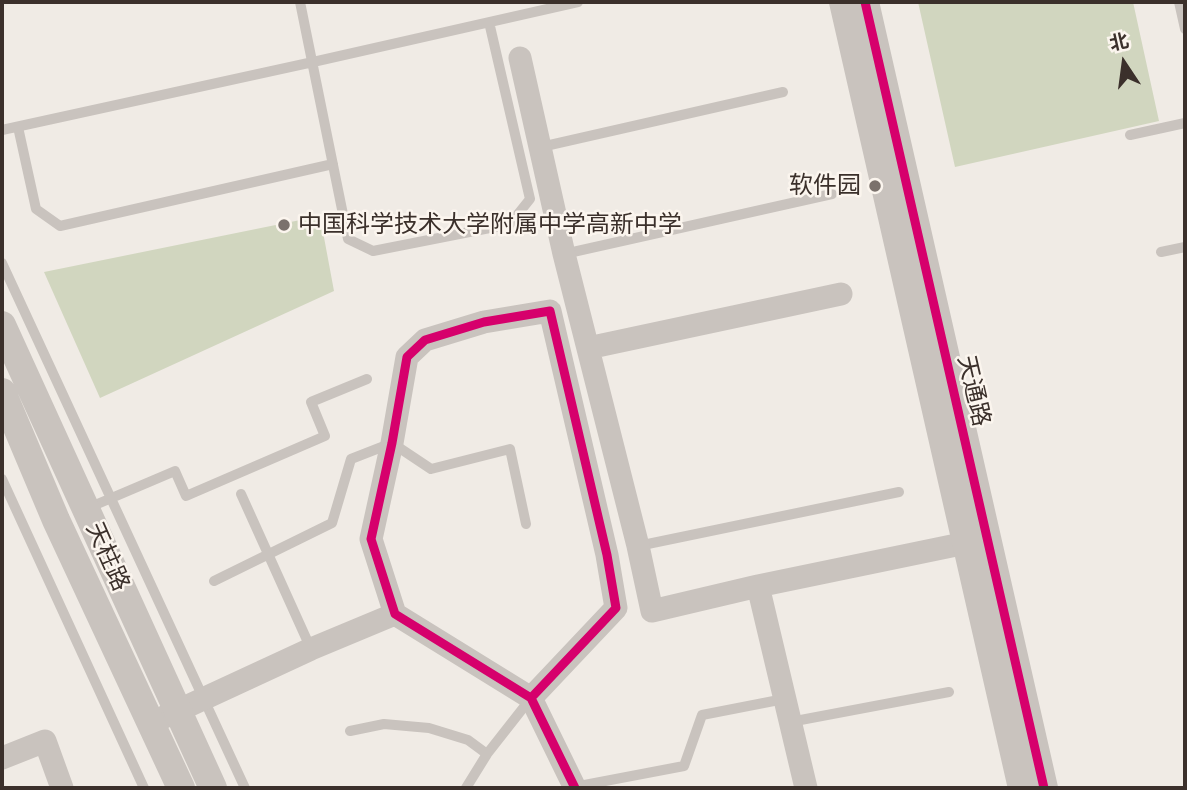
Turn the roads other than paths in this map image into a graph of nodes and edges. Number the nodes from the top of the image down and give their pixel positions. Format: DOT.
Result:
graph roads {
  1 [pos="300,2"];
  2 [pos="578,2"];
  3 [pos="843,2"];
  4 [pos="864,2"];
  5 [pos="1179,2"];
  6 [pos="489,22"];
  7 [pos="1185,29"];
  8 [pos="520,58"];
  9 [pos="313,62"];
  10 [pos="783,92"];
  11 [pos="1185,123"];
  12 [pos="18,127"];
  13 [pos="2,130"];
  14 [pos="1130,135"];
  15 [pos="541,147"];
  16 [pos="333,164"];
  17 [pos="832,194"];
  18 [pos="1185,247"];
  19 [pos="1161,252"];
  20 [pos="564,254"];
  21 [pos="2,263"];
  22 [pos="841,293"];
  23 [pos="2,325"];
  24 [pos="588,348"];
  25 [pos="367,379"];
  26 [pos="2,393"];
  27 [pos="45,419"];
  28 [pos="11,437"];
  29 [pos="392,443"];
  30 [pos="2,479"];
  31 [pos="900,492"];
  32 [pos="241,494"];
  33 [pos="98,504"];
  34 [pos="526,524"];
  35 [pos="966,544"];
  36 [pos="638,547"];
  37 [pos="267,555"];
  38 [pos="214,581"];
  39 [pos="758,586"];
  40 [pos="395,614"];
  41 [pos="311,649"];
  42 [pos="949,692"];
  43 [pos="204,698"];
  44 [pos="531,698"];
  45 [pos="784,699"];
  46 [pos="177,710"];
  47 [pos="790,722"];
  48 [pos="150,723"];
  49 [pos="351,731"];
  50 [pos="487,754"];
  51 [pos="2,758"];
  52 [pos="574,787"];
  53 [pos="62,788"];
  54 [pos="144,788"];
  55 [pos="181,788"];
  56 [pos="213,788"];
  57 [pos="245,788"];
  58 [pos="466,788"];
  59 [pos="806,788"];
  60 [pos="1022,788"];
  61 [pos="1044,788"];
  1 -- 9 [label="lane"];
  2 -- 6 [label="lane"];
  3 -- 35 [label="street, 天通路"];
  4 -- 61 [label="street, 天通路"];
  5 -- 7 [label="lane"];
  6 -- 9 [label="lane"];
  6 -- 16 [label="lane"];
  8 -- 15 [label="street"];
  9 -- 12 [label="lane"];
  9 -- 16 [label="lane"];
  10 -- 15 [label="lane"];
  11 -- 14 [label="lane"];
  12 -- 13 [label="lane"];
  12 -- 16 [label="lane"];
  15 -- 20 [label="street"];
  17 -- 20 [label="lane"];
  18 -- 19 [label="lane"];
  20 -- 24 [label="street"];
  21 -- 33 [label="lane"];
  22 -- 24 [label="street"];
  23 -- 27 [label="street, 天柱路"];
  24 -- 36 [label="street"];
  25 -- 33 [label="lane"];
  26 -- 28 [label="street, 天柱路"];
  27 -- 28 [label="street"];
  27 -- 33 [label="street, 天柱路"];
  28 -- 48 [label="street, 天柱路"];
  29 -- 34 [label="lane"];
  29 -- 37 [label="lane"];
  29 -- 40 [label="street"];
  29 -- 44 [label="street"];
  30 -- 54 [label="lane"];
  31 -- 36 [label="lane"];
  32 -- 37 [label="lane"];
  33 -- 43 [label="lane"];
  33 -- 46 [label="street, 天柱路"];
  35 -- 39 [label="street"];
  35 -- 60 [label="street, 天通路"];
  36 -- 39 [label="street"];
  37 -- 38 [label="lane"];
  37 -- 41 [label="lane"];
  39 -- 45 [label="street"];
  40 -- 41 [label="street"];
  40 -- 44 [label="street"];
  41 -- 43 [label="street"];
  42 -- 47 [label="lane"];
  43 -- 46 [label="street"];
  43 -- 57 [label="lane"];
  44 -- 50 [label="lane"];
  44 -- 52 [label="street"];
  45 -- 47 [label="street"];
  45 -- 52 [label="lane"];
  46 -- 48 [label="street"];
  46 -- 56 [label="street, 天柱路"];
  47 -- 59 [label="street"];
  48 -- 55 [label="street, 天柱路"];
  49 -- 50 [label="lane"];
  50 -- 58 [label="lane"];
  51 -- 53 [label="street"];
}
